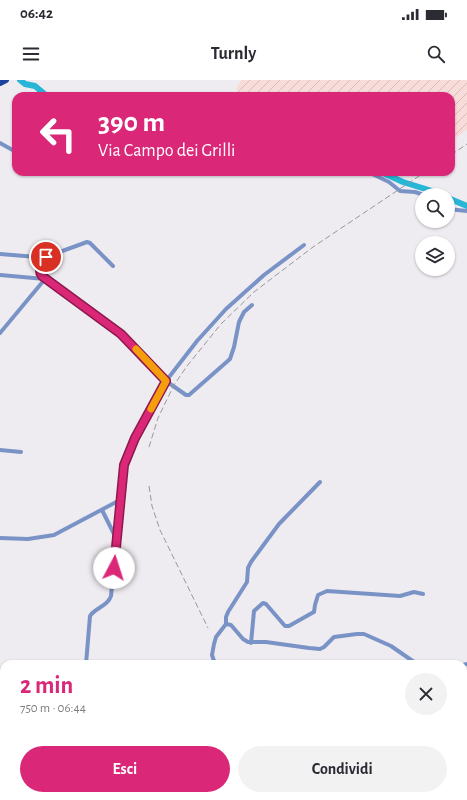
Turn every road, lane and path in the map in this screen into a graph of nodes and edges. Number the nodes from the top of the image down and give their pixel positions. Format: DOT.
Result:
graph roads {
  1 [pos="6,80"];
  2 [pos="0,83"];
  3 [pos="0,143"];
  4 [pos="12,150"];
  5 [pos="376,176"];
  6 [pos="415,192"];
  7 [pos="455,210"];
  8 [pos="467,211"];
  9 [pos="304,245"];
  10 [pos="0,254"];
  11 [pos="46,257"];
  12 [pos="113,266"];
  13 [pos="0,275"];
  14 [pos="45,279"];
  15 [pos="252,304"];
  16 [pos="0,333"];
  17 [pos="166,381"];
  18 [pos="0,450"];
  19 [pos="20,452"];
  20 [pos="320,482"];
  21 [pos="120,500"];
  22 [pos="102,510"];
  23 [pos="0,538"];
  24 [pos="116,540"];
  25 [pos="423,594"];
  26 [pos="226,624"];
  27 [pos="251,643"];
  28 [pos="86,660"];
  29 [pos="214,660"];
  30 [pos="411,660"];
  1 -- 2 [label="main road"];
  3 -- 4 [label="street"];
  5 -- 6 [label="street"];
  7 -- 8 [label="street"];
  9 -- 17 [label="street"];
  10 -- 11 [label="street"];
  11 -- 12 [label="street"];
  11 -- 14 [label="street"];
  13 -- 14 [label="street"];
  14 -- 16 [label="street"];
  14 -- 17 [label="street"];
  15 -- 17 [label="street"];
  17 -- 21 [label="street"];
  18 -- 19 [label="street"];
  20 -- 26 [label="street"];
  21 -- 22 [label="street"];
  21 -- 24 [label="street"];
  22 -- 23 [label="street"];
  22 -- 24 [label="street"];
  24 -- 28 [label="street"];
  25 -- 27 [label="street"];
  26 -- 27 [label="street"];
  26 -- 29 [label="street"];
  27 -- 30 [label="street"];
}
